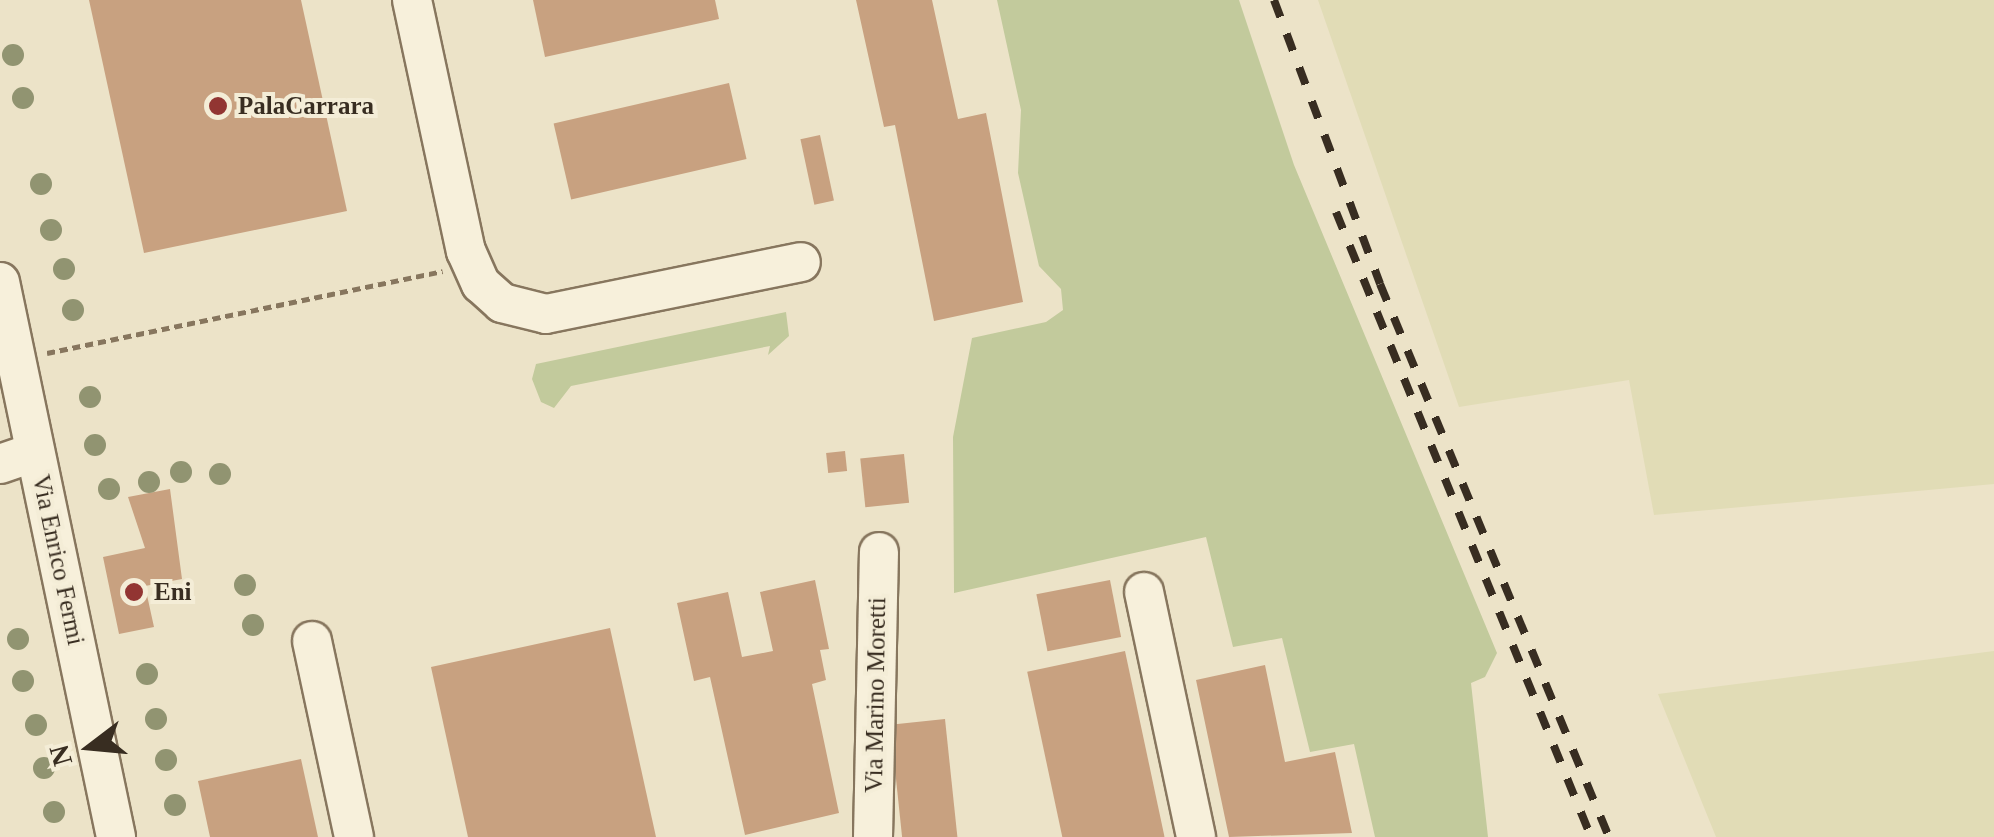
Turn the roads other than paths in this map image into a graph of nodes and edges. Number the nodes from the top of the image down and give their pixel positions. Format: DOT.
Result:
graph roads {
  1 [pos="412,0"];
  2 [pos="801,262"];
  3 [pos="0,282"];
  4 [pos="18,458"];
  5 [pos="879,552"];
  6 [pos="1144,592"];
  7 [pos="312,641"];
  8 [pos="116,837"];
  9 [pos="354,837"];
  10 [pos="873,837"];
  11 [pos="1196,837"];
  1 -- 2 [label="street"];
  3 -- 4 [label="street, Via Enrico Fermi"];
  4 -- 8 [label="street, Via Enrico Fermi"];
  5 -- 10 [label="street, Via Marino Moretti"];
  6 -- 11 [label="street"];
  7 -- 9 [label="street"];
}
